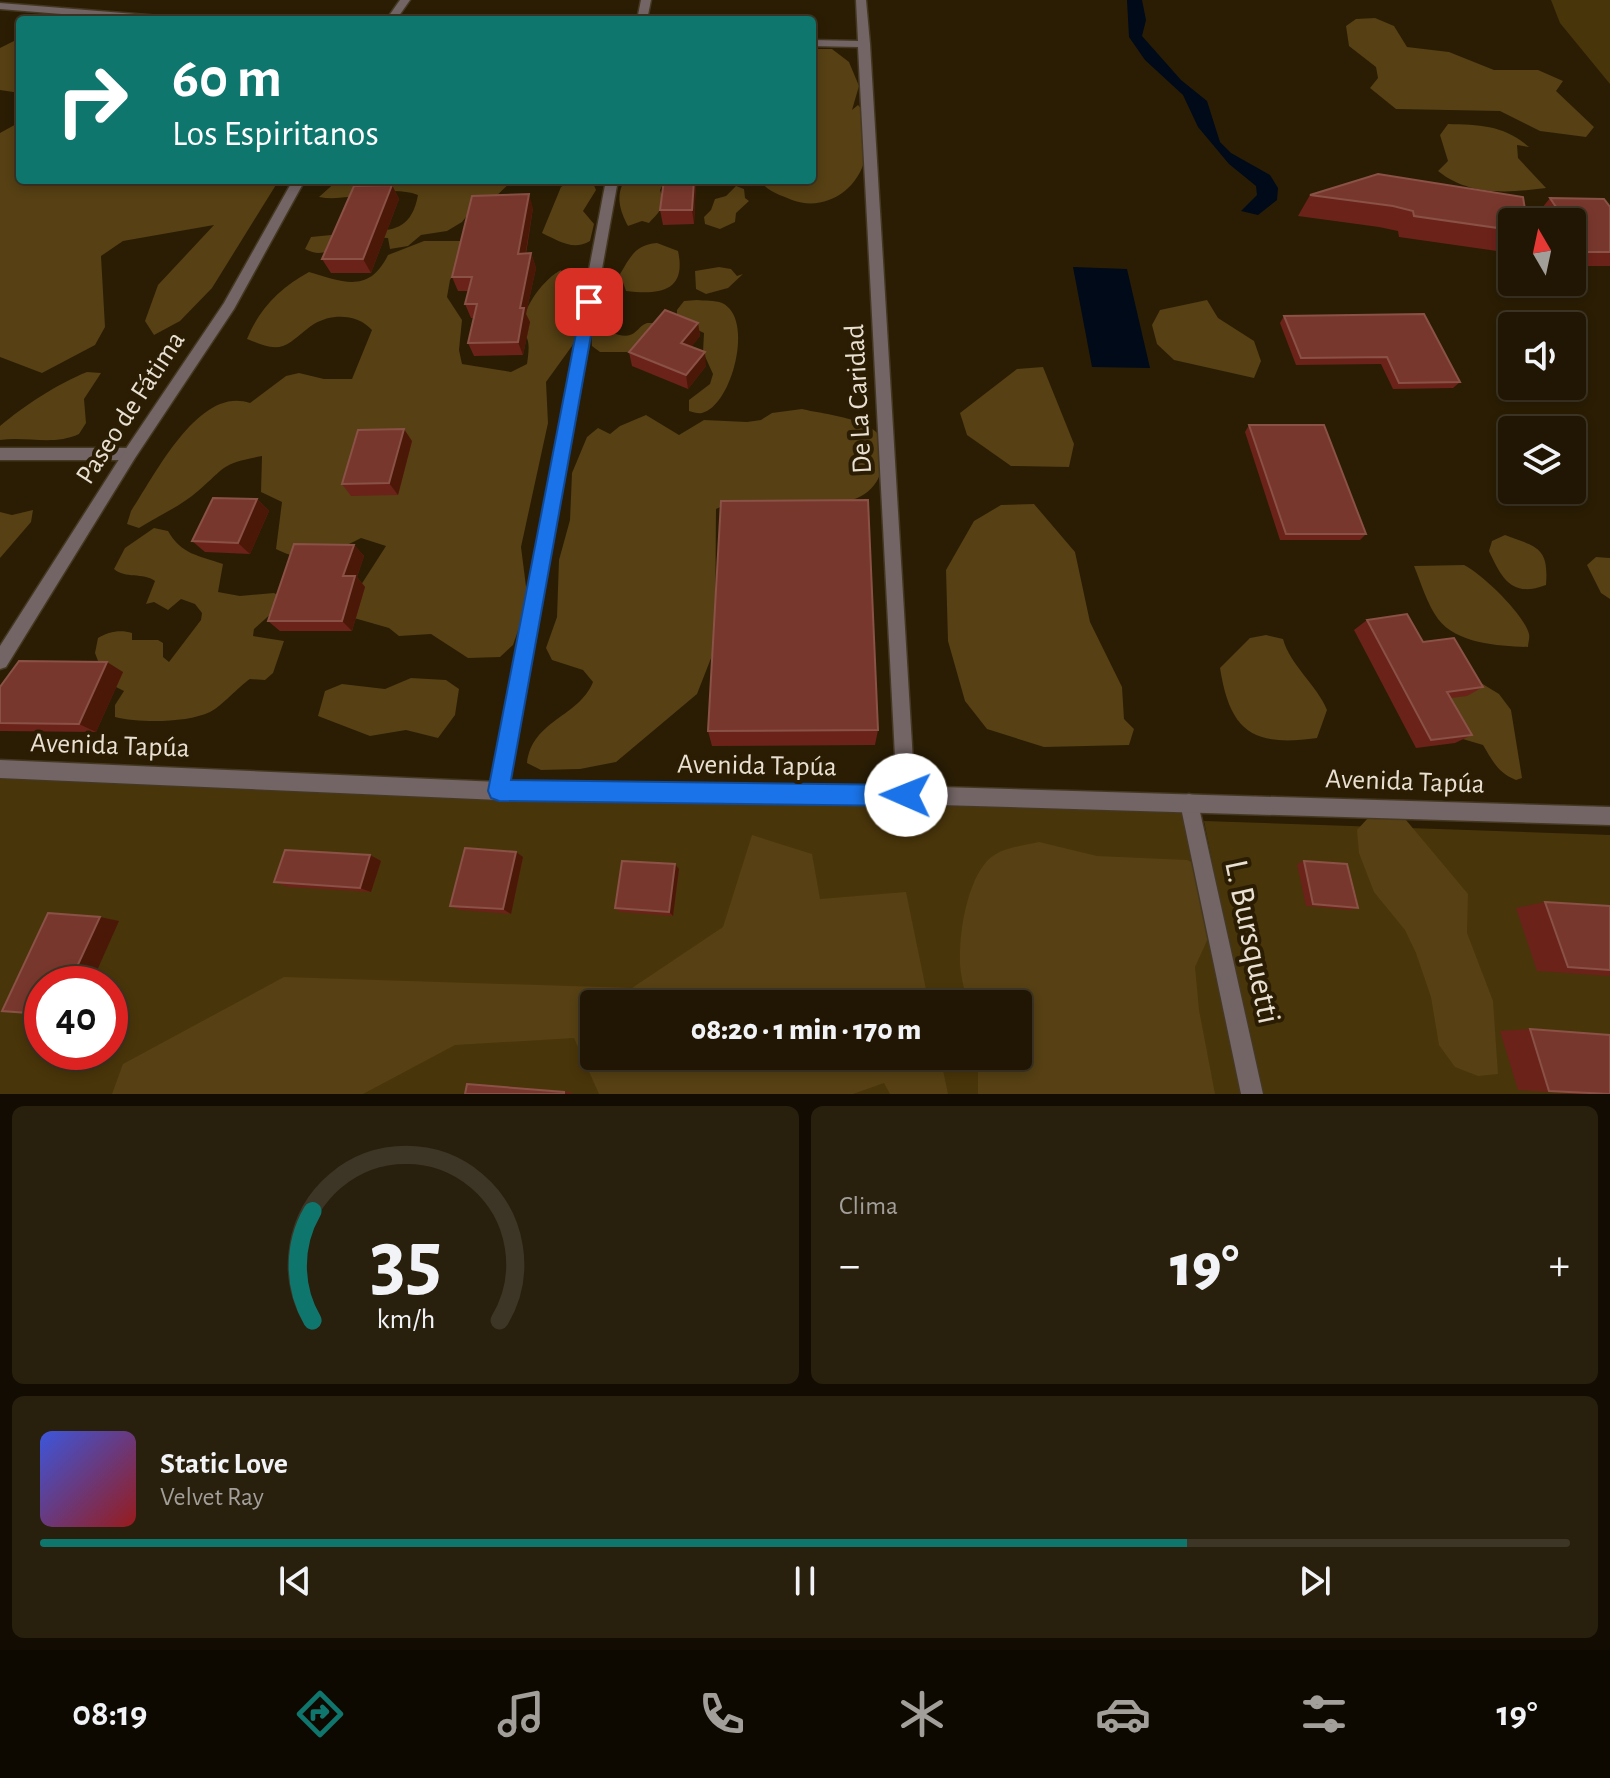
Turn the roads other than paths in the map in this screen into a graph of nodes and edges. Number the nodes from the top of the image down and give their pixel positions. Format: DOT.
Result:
graph roads {
  1 [pos="861,0"];
  2 [pos="5,7"];
  3 [pos="121,16"];
  4 [pos="816,43"];
  5 [pos="865,44"];
  6 [pos="297,184"];
  7 [pos="611,184"];
  8 [pos="0,454"];
  9 [pos="130,454"];
  10 [pos="0,661"];
  11 [pos="0,769"];
  12 [pos="499,791"];
  13 [pos="906,795"];
  14 [pos="1189,803"];
  15 [pos="1610,816"];
  16 [pos="1252,1094"];
  1 -- 5 [label="street, De La Caridad"];
  2 -- 3 [label="street"];
  4 -- 5 [label="street"];
  5 -- 13 [label="street, De La Caridad"];
  6 -- 9 [label="street, Paseo de Fátima"];
  7 -- 12 [label="street"];
  8 -- 9 [label="street"];
  9 -- 10 [label="street, Paseo de Fátima"];
  11 -- 12 [label="street, Avenida Tapúa"];
  12 -- 13 [label="street, Avenida Tapúa"];
  13 -- 14 [label="street, Avenida Tapúa"];
  14 -- 15 [label="street, Avenida Tapúa"];
  14 -- 16 [label="street, L. Bursquetti"];
}
